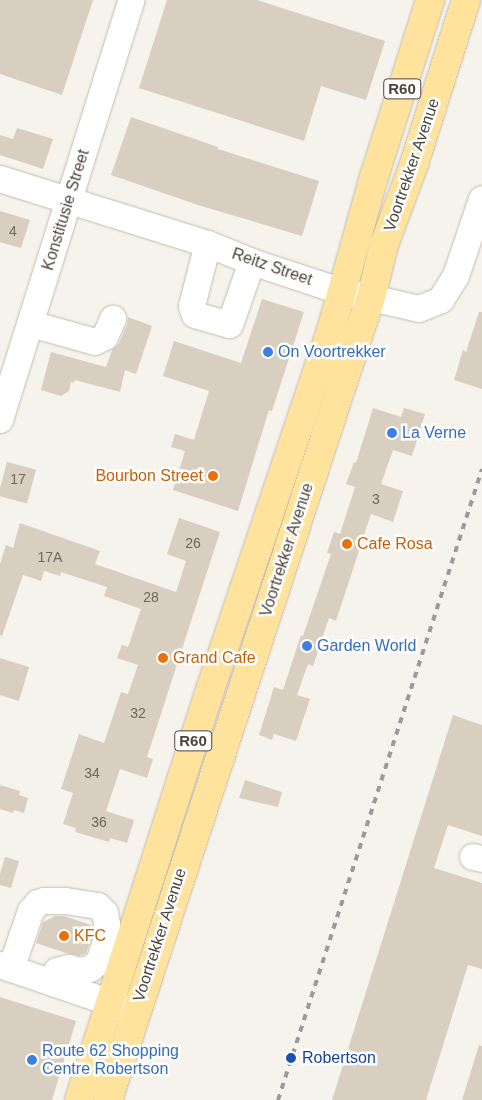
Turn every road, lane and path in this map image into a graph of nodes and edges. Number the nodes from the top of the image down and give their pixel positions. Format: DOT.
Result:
graph roads {
  1 [pos="132,0"];
  2 [pos="466,0"];
  3 [pos="427,10"];
  4 [pos="457,30"];
  5 [pos="388,130"];
  6 [pos="421,143"];
  7 [pos="0,179"];
  8 [pos="482,199"];
  9 [pos="70,200"];
  10 [pos="208,244"];
  11 [pos="252,262"];
  12 [pos="340,291"];
  13 [pos="371,297"];
  14 [pos="113,319"];
  15 [pos="31,324"];
  16 [pos="0,420"];
  17 [pos="6,967"];
  18 [pos="54,984"];
  19 [pos="110,1002"];
  20 [pos="136,1011"];
  21 [pos="79,1100"];
  22 [pos="108,1100"];
  1 -- 9 [label="street, Konstitusie Street"];
  2 -- 4 [label="main road, Voortrekker Avenue / R60"];
  3 -- 4 [label="main road"];
  3 -- 5 [label="main road, Voortrekker Avenue / R60"];
  4 -- 6 [label="main road, Voortrekker Avenue / R60"];
  5 -- 6 [label="main road"];
  5 -- 12 [label="main road, Voortrekker Avenue / R60"];
  6 -- 13 [label="main road, Voortrekker Avenue / R60"];
  7 -- 9 [label="street, Reitz Street"];
  8 -- 13 [label="street, Reitz Street"];
  9 -- 10 [label="street, Reitz Street"];
  9 -- 15 [label="street, Konstitusie Street"];
  10 -- 11 [label="street, Reitz Street"];
  10 -- 11 [label="street"];
  11 -- 12 [label="street, Reitz Street"];
  12 -- 13 [label="street, Reitz Street"];
  12 -- 19 [label="main road, Voortrekker Avenue / R60"];
  13 -- 20 [label="main road, Voortrekker Avenue / R60"];
  14 -- 15 [label="street"];
  15 -- 16 [label="street, Konstitusie Street"];
  17 -- 18 [label="street"];
  17 -- 18 [label="street"];
  18 -- 19 [label="street"];
  19 -- 20 [label="street"];
  19 -- 21 [label="main road, Voortrekker Avenue / R60"];
  20 -- 22 [label="main road, Voortrekker Avenue / R60"];
}
